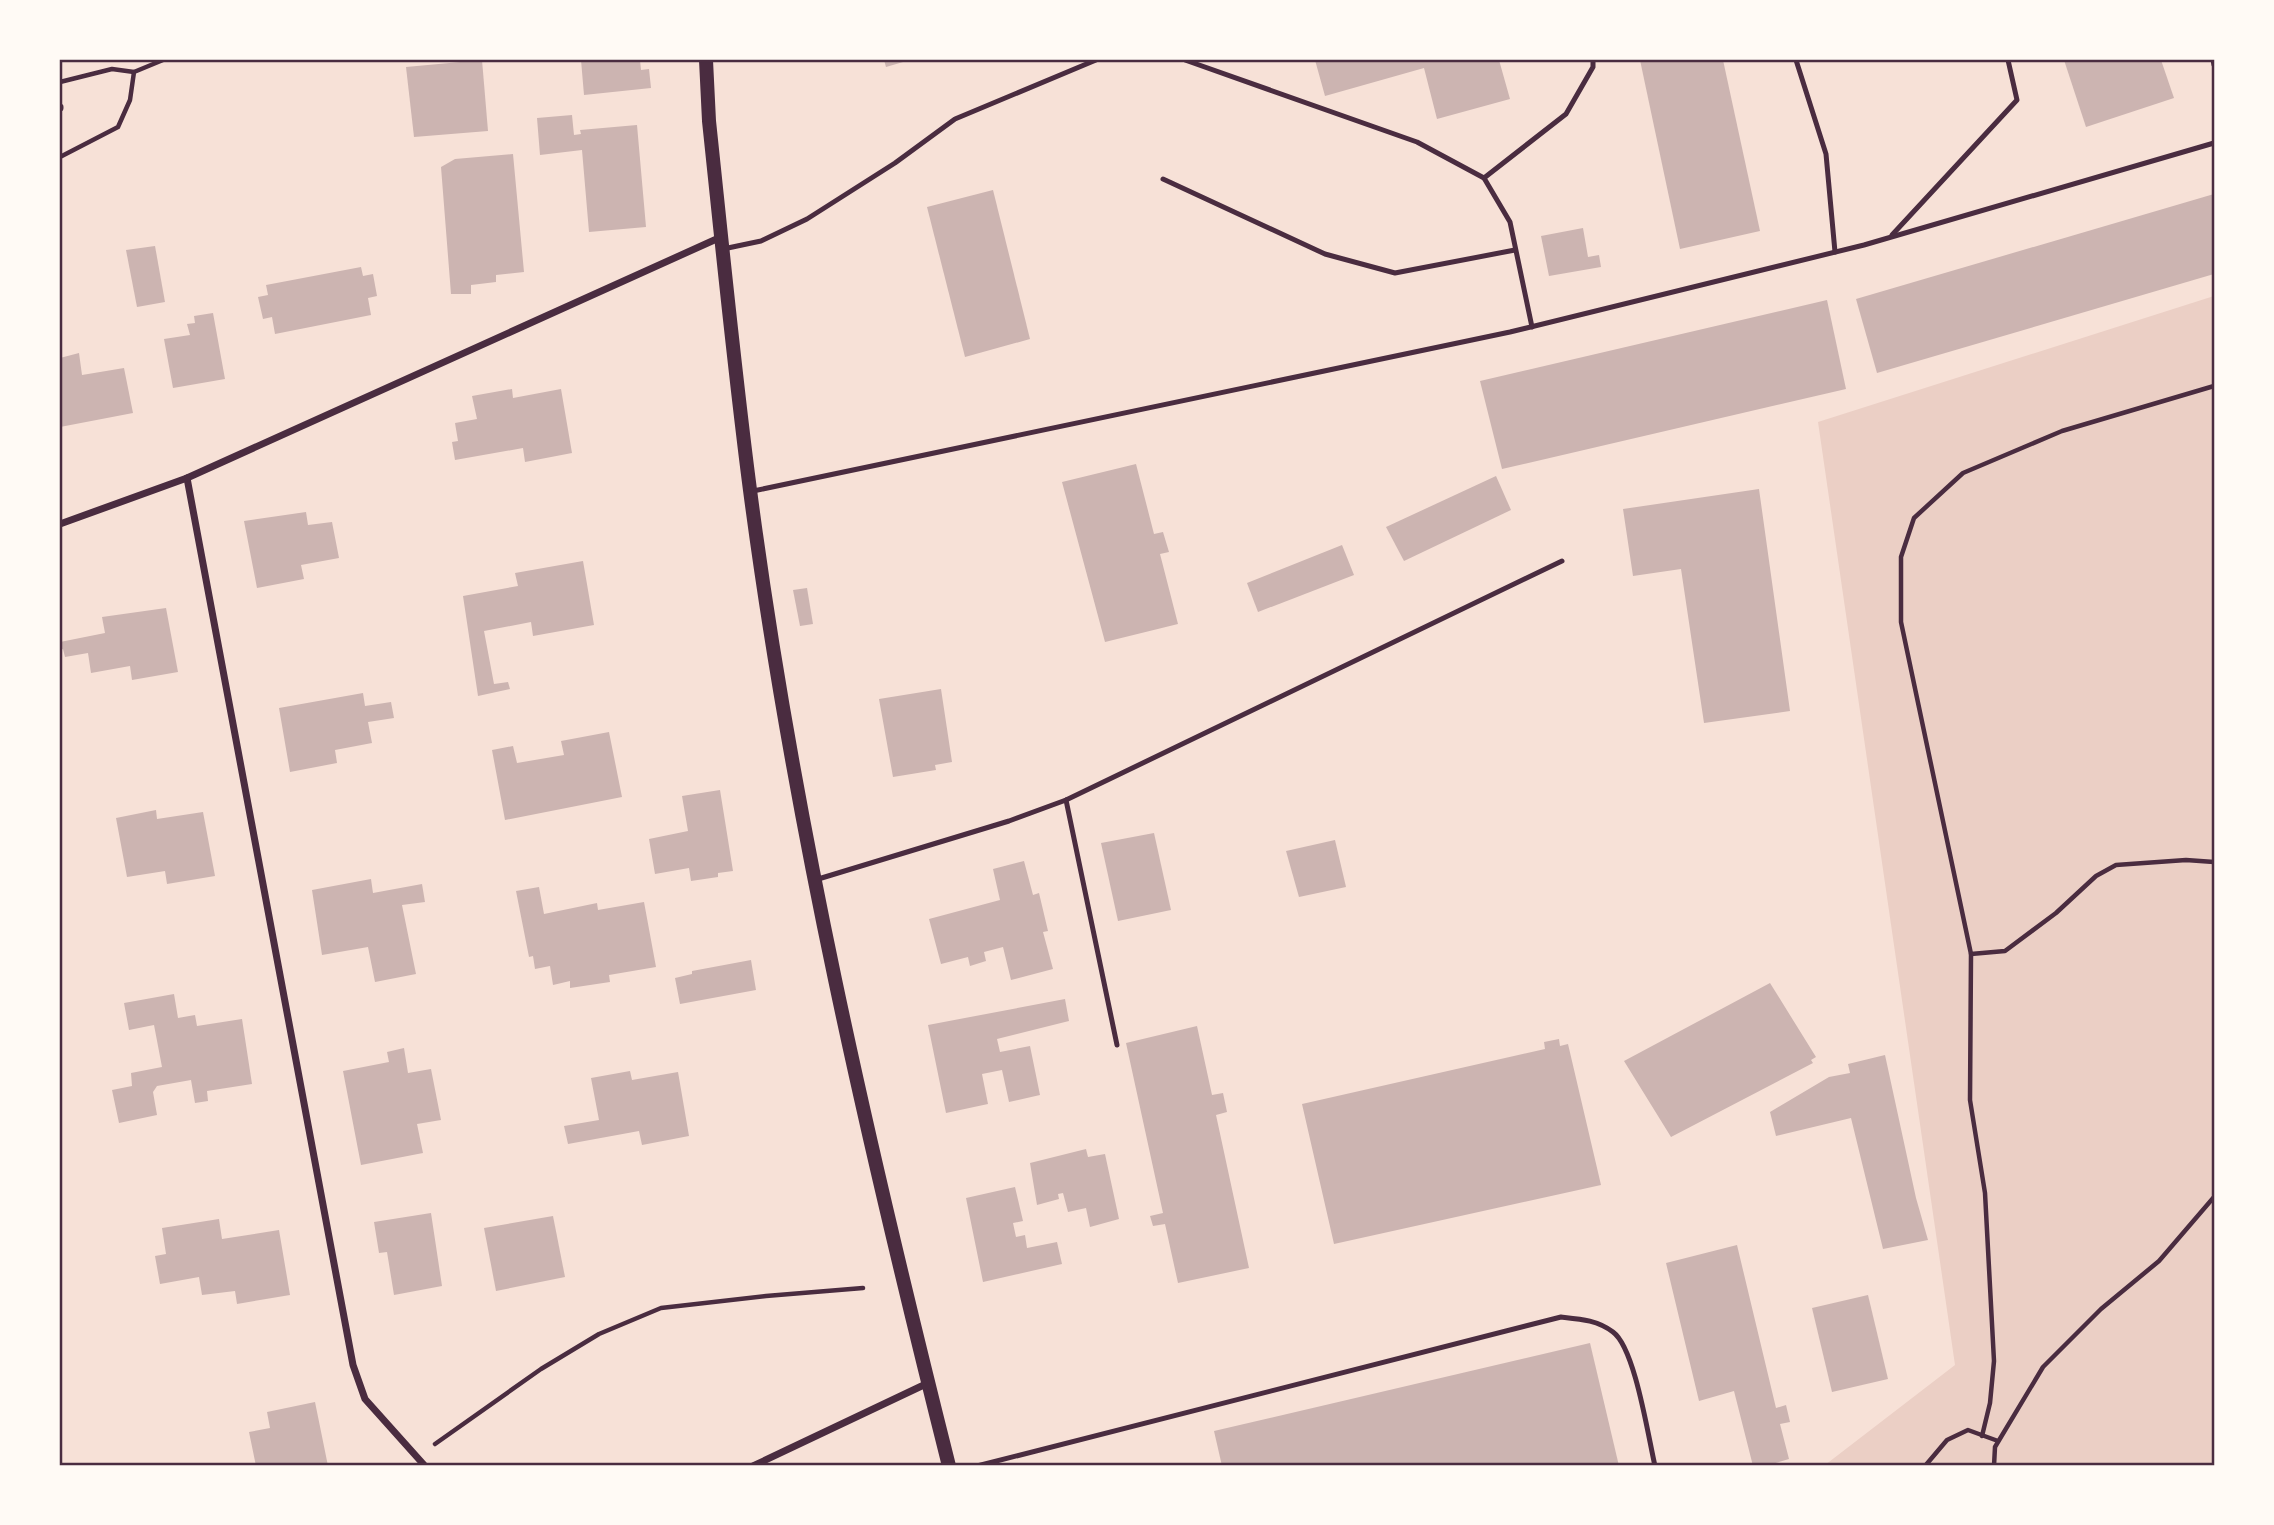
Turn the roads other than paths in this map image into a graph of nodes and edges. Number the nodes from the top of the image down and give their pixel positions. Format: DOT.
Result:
graph roads {
  1 [pos="706,60"];
  2 [pos="1096,60"];
  3 [pos="1185,60"];
  4 [pos="1593,60"];
  5 [pos="1796,60"];
  6 [pos="2008,60"];
  7 [pos="2213,60"];
  8 [pos="2214,65"];
  9 [pos="2214,143"];
  10 [pos="1485,178"];
  11 [pos="1163,179"];
  12 [pos="1889,238"];
  13 [pos="722,243"];
  14 [pos="1516,250"];
  15 [pos="1835,252"];
  16 [pos="1532,327"];
  17 [pos="187,478"];
  18 [pos="750,491"];
  19 [pos="60,524"];
  20 [pos="1562,561"];
  21 [pos="1066,800"];
  22 [pos="815,880"];
  23 [pos="1117,1045"];
  24 [pos="928,1383"];
  25 [pos="425,1465"];
  26 [pos="753,1465"];
  27 [pos="949,1465"];
  28 [pos="978,1465"];
  29 [pos="1655,1465"];
  1 -- 13 [label="main road"];
  2 -- 13 [label="lane"];
  3 -- 10 [label="lane"];
  4 -- 10 [label="lane"];
  5 -- 15 [label="lane"];
  6 -- 12 [label="lane"];
  7 -- 8 [label="lane"];
  9 -- 12 [label="lane"];
  10 -- 14 [label="lane"];
  11 -- 14 [label="lane"];
  12 -- 15 [label="lane"];
  13 -- 17 [label="street"];
  13 -- 18 [label="main road"];
  14 -- 16 [label="lane"];
  15 -- 16 [label="lane"];
  16 -- 18 [label="lane"];
  17 -- 19 [label="street"];
  17 -- 25 [label="street"];
  18 -- 22 [label="main road"];
  20 -- 21 [label="lane"];
  21 -- 22 [label="lane"];
  21 -- 23 [label="lane"];
  22 -- 24 [label="main road"];
  24 -- 26 [label="street"];
  24 -- 27 [label="main road"];
  28 -- 29 [label="lane"];
}
